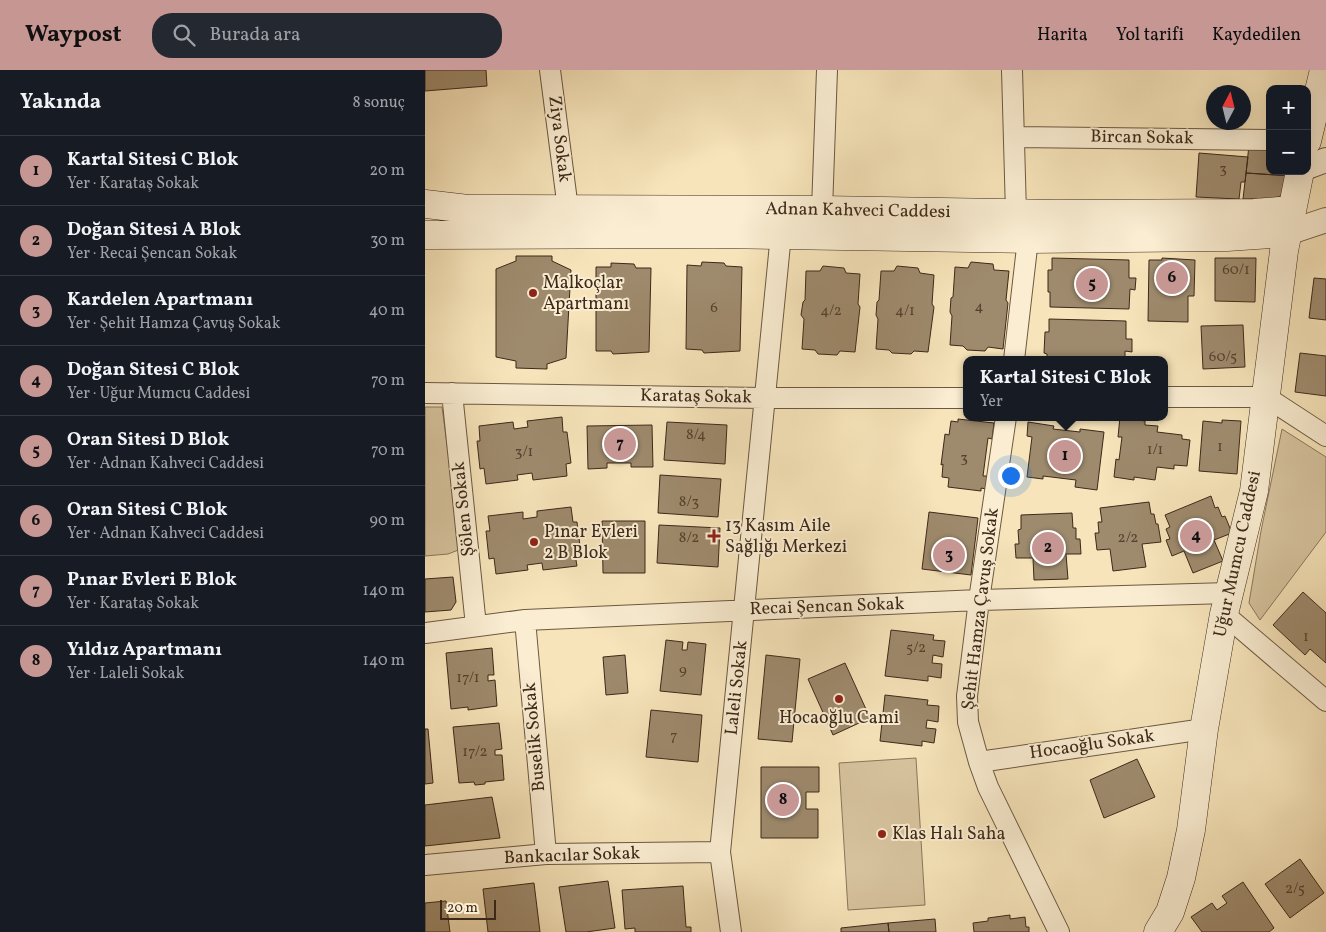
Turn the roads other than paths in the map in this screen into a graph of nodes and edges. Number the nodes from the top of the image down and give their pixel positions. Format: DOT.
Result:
graph roads {
  1 [pos="550,70"];
  2 [pos="827,70"];
  3 [pos="1012,70"];
  4 [pos="1324,70"];
  5 [pos="1309,130"];
  6 [pos="1014,137"];
  7 [pos="1266,140"];
  8 [pos="1326,160"];
  9 [pos="1311,165"];
  10 [pos="1299,175"];
  11 [pos="425,204"];
  12 [pos="567,209"];
  13 [pos="822,210"];
  14 [pos="1016,213"];
  15 [pos="1326,220"];
  16 [pos="1289,221"];
  17 [pos="781,234"];
  18 [pos="425,235"];
  19 [pos="1027,239"];
  20 [pos="1014,356"];
  21 [pos="425,393"];
  22 [pos="452,393"];
  23 [pos="1266,397"];
  24 [pos="765,398"];
  25 [pos="963,398"];
  26 [pos="1168,398"];
  27 [pos="1005,421"];
  28 [pos="1326,436"];
  29 [pos="979,600"];
  30 [pos="1227,604"];
  31 [pos="744,610"];
  32 [pos="525,620"];
  33 [pos="476,626"];
  34 [pos="425,633"];
  35 [pos="1326,701"];
  36 [pos="1204,729"];
  37 [pos="979,762"];
  38 [pos="720,852"];
  39 [pos="546,854"];
  40 [pos="425,865"];
  41 [pos="731,932"];
  42 [pos="1059,932"];
  43 [pos="1158,932"];
  1 -- 12 [label="street, Ziya Sokak"];
  2 -- 13 [label="street"];
  3 -- 6 [label="street"];
  4 -- 5 [label="main road"];
  6 -- 7 [label="street, Bircan Sokak"];
  6 -- 14 [label="street"];
  8 -- 9 [label="street"];
  10 -- 16 [label="main road, Uğur Mumcu Caddesi"];
  11 -- 12 [label="main road, Adnan Kahveci Caddesi"];
  12 -- 13 [label="main road, Adnan Kahveci Caddesi"];
  13 -- 14 [label="main road, Adnan Kahveci Caddesi"];
  14 -- 16 [label="main road, Adnan Kahveci Caddesi"];
  15 -- 16 [label="street"];
  16 -- 19 [label="main road, Adnan Kahveci Caddesi"];
  16 -- 23 [label="main road, Uğur Mumcu Caddesi"];
  17 -- 18 [label="main road, Adnan Kahveci Caddesi"];
  17 -- 19 [label="main road, Adnan Kahveci Caddesi"];
  17 -- 24 [label="street, Laleli Sokak"];
  19 -- 20 [label="street"];
  21 -- 22 [label="street, Karataş Sokak"];
  22 -- 24 [label="street, Karataş Sokak"];
  22 -- 33 [label="street, Şölen Sokak"];
  23 -- 26 [label="street"];
  23 -- 28 [label="street"];
  23 -- 30 [label="main road, Uğur Mumcu Caddesi"];
  24 -- 25 [label="street, Karataş Sokak"];
  24 -- 31 [label="street, Laleli Sokak"];
  27 -- 29 [label="street, Şehit Hamza Çavuş Sokak"];
  29 -- 30 [label="street, Recai Şencan Sokak"];
  29 -- 31 [label="street, Recai Şencan Sokak"];
  29 -- 37 [label="street, Şehit Hamza Çavuş Sokak"];
  30 -- 35 [label="street"];
  30 -- 36 [label="main road, Uğur Mumcu Caddesi"];
  31 -- 32 [label="street, Recai Şencan Sokak"];
  31 -- 38 [label="street, Laleli Sokak"];
  32 -- 33 [label="street, Recai Şencan Sokak"];
  32 -- 39 [label="street, Buselik Sokak"];
  33 -- 34 [label="street, Recai Şencan Sokak"];
  36 -- 37 [label="street, Hocaoğlu Sokak"];
  36 -- 43 [label="main road, Uğur Mumcu Caddesi"];
  37 -- 42 [label="street, Şehit Hamza Çavuş Sokak"];
  38 -- 39 [label="street, Bankacılar Sokak"];
  38 -- 41 [label="street, Laleli Sokak"];
  39 -- 40 [label="street, Bankacılar Sokak"];
}
